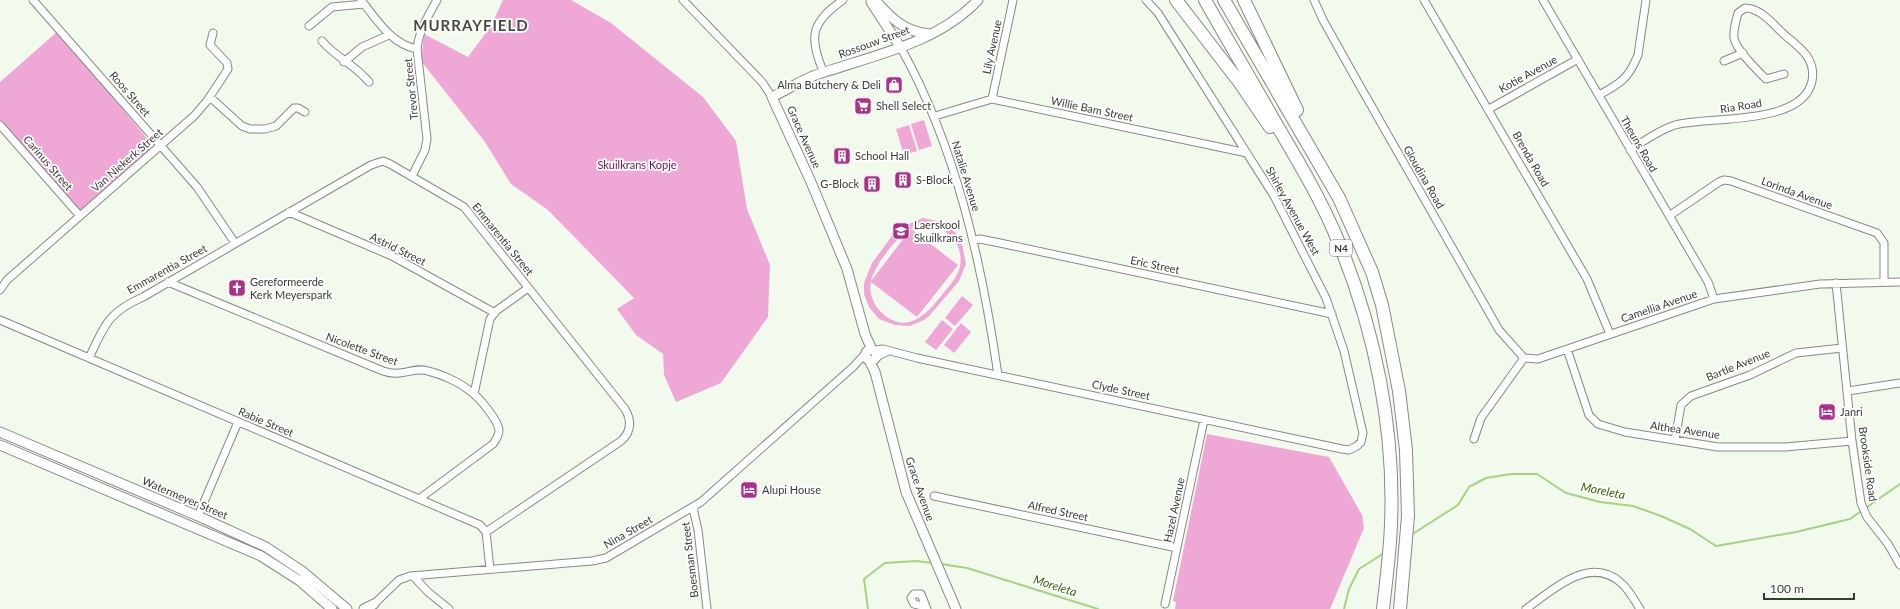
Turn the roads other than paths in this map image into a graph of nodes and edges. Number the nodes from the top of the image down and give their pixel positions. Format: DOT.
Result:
graph roads {
  1 [pos="33,0"];
  2 [pos="437,0"];
  3 [pos="683,0"];
  4 [pos="843,0"];
  5 [pos="869,0"];
  6 [pos="875,0"];
  7 [pos="978,0"];
  8 [pos="1013,0"];
  9 [pos="1146,0"];
  10 [pos="1176,0"];
  11 [pos="1205,0"];
  12 [pos="1224,0"];
  13 [pos="1244,0"];
  14 [pos="1314,0"];
  15 [pos="1424,0"];
  16 [pos="1543,0"];
  17 [pos="1646,0"];
  18 [pos="363,2"];
  19 [pos="309,26"];
  20 [pos="213,33"];
  21 [pos="930,34"];
  22 [pos="389,35"];
  23 [pos="322,41"];
  24 [pos="901,48"];
  25 [pos="417,49"];
  26 [pos="1742,53"];
  27 [pos="1578,59"];
  28 [pos="1724,61"];
  29 [pos="344,62"];
  30 [pos="824,73"];
  31 [pos="1784,74"];
  32 [pos="369,82"];
  33 [pos="1599,95"];
  34 [pos="210,97"];
  35 [pos="772,97"];
  36 [pos="992,99"];
  37 [pos="1489,109"];
  38 [pos="305,112"];
  39 [pos="935,116"];
  40 [pos="0,125"];
  41 [pos="160,146"];
  42 [pos="1630,150"];
  43 [pos="1247,153"];
  44 [pos="1305,172"];
  45 [pos="412,176"];
  46 [pos="1339,198"];
  47 [pos="289,212"];
  48 [pos="80,216"];
  49 [pos="1669,216"];
  50 [pos="973,240"];
  51 [pos="235,243"];
  52 [pos="168,282"];
  53 [pos="1884,282"];
  54 [pos="1900,282"];
  55 [pos="1836,283"];
  56 [pos="528,288"];
  57 [pos="0,290"];
  58 [pos="1714,299"];
  59 [pos="495,313"];
  60 [pos="1332,314"];
  61 [pos="0,320"];
  62 [pos="1610,334"];
  63 [pos="1842,348"];
  64 [pos="1567,349"];
  65 [pos="870,355"];
  66 [pos="89,358"];
  67 [pos="1524,358"];
  68 [pos="998,375"];
  69 [pos="1900,383"];
  70 [pos="1848,391"];
  71 [pos="474,394"];
  72 [pos="1204,420"];
  73 [pos="238,422"];
  74 [pos="0,432"];
  75 [pos="1474,439"];
  76 [pos="1675,440"];
  77 [pos="1852,441"];
  78 [pos="0,445"];
  79 [pos="1349,450"];
  80 [pos="934,496"];
  81 [pos="420,499"];
  82 [pos="693,508"];
  83 [pos="198,516"];
  84 [pos="486,532"];
  85 [pos="1177,548"];
  86 [pos="1900,565"];
  87 [pos="490,570"];
  88 [pos="413,576"];
  89 [pos="1165,604"];
  90 [pos="336,605"];
  91 [pos="373,606"];
  92 [pos="347,609"];
  93 [pos="355,609"];
  94 [pos="364,609"];
  95 [pos="449,609"];
  96 [pos="707,609"];
  97 [pos="956,609"];
  98 [pos="1383,609"];
  99 [pos="1400,609"];
  100 [pos="1526,609"];
  101 [pos="1640,609"];
  1 -- 41 [label="street, Roos Street"];
  2 -- 25 [label="street, Trevor Street"];
  3 -- 35 [label="street, Grace Avenue"];
  4 -- 30 [label="street"];
  5 -- 24 [label="main road, Natalie Avenue"];
  6 -- 21 [label="main road"];
  7 -- 21 [label="main road, Rossouw Street"];
  8 -- 36 [label="street, Lily Avenue"];
  9 -- 43 [label="street, Shirley Avenue West"];
  10 -- 44 [label="highway"];
  11 -- 44 [label="highway, N4"];
  12 -- 46 [label="highway, N4"];
  13 -- 46 [label="highway"];
  14 -- 67 [label="street, Gloudina Road"];
  15 -- 37 [label="street, Brenda Road"];
  16 -- 27 [label="street, Theuns Road"];
  17 -- 33 [label="street"];
  18 -- 19 [label="street"];
  18 -- 22 [label="street"];
  20 -- 34 [label="street, Van Niekerk Street"];
  21 -- 24 [label="main road, Rossouw Street"];
  22 -- 25 [label="street"];
  22 -- 29 [label="street"];
  23 -- 29 [label="street"];
  24 -- 30 [label="main road, Rossouw Street"];
  24 -- 39 [label="street, Natalie Avenue"];
  25 -- 45 [label="street, Trevor Street"];
  26 -- 28 [label="street"];
  26 -- 31 [label="street"];
  26 -- 42 [label="street, Ria Road"];
  27 -- 33 [label="street, Theuns Road"];
  27 -- 37 [label="street, Kotie Avenue"];
  29 -- 32 [label="street"];
  30 -- 35 [label="main road, Rossouw Street"];
  33 -- 42 [label="street, Theuns Road"];
  34 -- 38 [label="street"];
  34 -- 41 [label="street, Van Niekerk Street"];
  35 -- 65 [label="main road, Grace Avenue"];
  36 -- 39 [label="street, Willie Bam Street"];
  36 -- 43 [label="street, Willie Bam Street"];
  37 -- 62 [label="street, Brenda Road"];
  39 -- 50 [label="street, Natalie Avenue"];
  40 -- 48 [label="street, Carinus Street"];
  41 -- 48 [label="street, Van Niekerk Street"];
  41 -- 51 [label="street, Roos Street"];
  42 -- 49 [label="street, Theuns Road"];
  43 -- 60 [label="street, Shirley Avenue West"];
  44 -- 98 [label="highway, N4"];
  45 -- 47 [label="street, Emmarentia Street"];
  45 -- 56 [label="street, Emmarentia Street"];
  46 -- 99 [label="highway, N4"];
  47 -- 51 [label="street, Emmarentia Street"];
  47 -- 59 [label="street, Astrid Street"];
  48 -- 57 [label="street, Van Niekerk Street"];
  49 -- 53 [label="street, Lorinda Avenue"];
  49 -- 58 [label="street, Theuns Road"];
  50 -- 60 [label="street, Eric Street"];
  50 -- 68 [label="street, Natalie Avenue"];
  51 -- 52 [label="street, Emmarentia Street"];
  52 -- 66 [label="street, Emmarentia Street"];
  52 -- 71 [label="street, Nicolette Street"];
  53 -- 54 [label="street, Camellia Avenue"];
  53 -- 55 [label="street, Camellia Avenue"];
  55 -- 58 [label="street, Camellia Avenue"];
  55 -- 63 [label="street, Brookside Road"];
  56 -- 59 [label="street"];
  56 -- 84 [label="street, Emmarentia Street"];
  58 -- 62 [label="street, Camellia Avenue"];
  59 -- 71 [label="street"];
  60 -- 79 [label="street, Shirley Avenue West"];
  61 -- 66 [label="street, Rabie Street"];
  62 -- 64 [label="street, Camellia Avenue"];
  63 -- 70 [label="street, Brookside Road"];
  63 -- 76 [label="street, Bartle Avenue"];
  64 -- 67 [label="street, Camellia Avenue"];
  64 -- 76 [label="street, Althea Avenue"];
  65 -- 68 [label="street, Clyde Street"];
  65 -- 82 [label="street, Nina Street"];
  65 -- 97 [label="main road, Grace Avenue"];
  66 -- 73 [label="street, Rabie Street"];
  67 -- 75 [label="street"];
  68 -- 72 [label="street, Clyde Street"];
  69 -- 70 [label="street"];
  70 -- 77 [label="street, Brookside Road"];
  71 -- 81 [label="street, Nicolette Street"];
  72 -- 79 [label="street, Clyde Street"];
  72 -- 85 [label="street, Hazel Avenue"];
  73 -- 81 [label="street, Rabie Street"];
  73 -- 83 [label="street"];
  74 -- 83 [label="main road, Watermeyer Street"];
  76 -- 77 [label="street, Althea Avenue"];
  77 -- 86 [label="street, Brookside Road"];
  78 -- 90 [label="main road, Watermeyer Street"];
  80 -- 85 [label="street, Alfred Street"];
  81 -- 84 [label="street, Rabie Street"];
  82 -- 87 [label="street, Nina Street"];
  82 -- 96 [label="street, Boesman Street"];
  83 -- 90 [label="main road, Watermeyer Street"];
  84 -- 87 [label="street"];
  85 -- 89 [label="street, Hazel Avenue"];
  87 -- 88 [label="street, Nina Street"];
  88 -- 91 [label="street, Nina Street"];
  88 -- 95 [label="street"];
  90 -- 92 [label="main road, Watermeyer Street"];
  90 -- 93 [label="main road"];
  91 -- 94 [label="main road"];
  100 -- 101 [label="street"];
}
